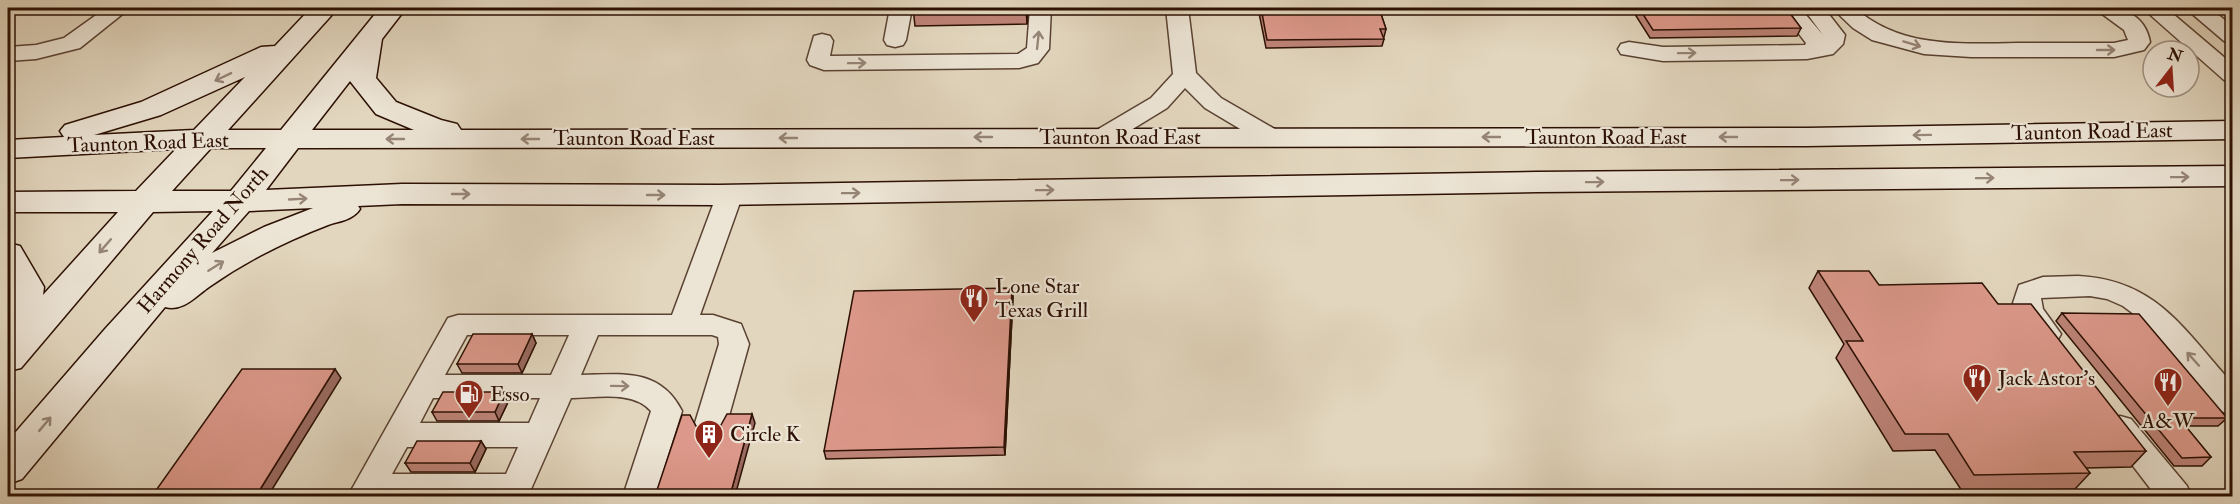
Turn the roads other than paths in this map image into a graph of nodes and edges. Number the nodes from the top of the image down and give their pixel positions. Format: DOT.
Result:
graph roads {
  1 [pos="118,8"];
  2 [pos="325,8"];
  3 [pos="393,8"];
  4 [pos="902,8"];
  5 [pos="1040,8"];
  6 [pos="1178,8"];
  7 [pos="1789,8"];
  8 [pos="1814,8"];
  9 [pos="1843,8"];
  10 [pos="1868,8"];
  11 [pos="2106,8"];
  12 [pos="2154,8"];
  13 [pos="2197,8"];
  14 [pos="1872,30"];
  15 [pos="2232,36"];
  16 [pos="369,38"];
  17 [pos="895,40"];
  18 [pos="294,41"];
  19 [pos="822,41"];
  20 [pos="1629,49"];
  21 [pos="1812,51"];
  22 [pos="8,54"];
  23 [pos="1185,75"];
  24 [pos="2232,75"];
  25 [pos="2232,130"];
  26 [pos="1104,136"];
  27 [pos="1271,137"];
  28 [pos="202,139"];
  29 [pos="290,139"];
  30 [pos="496,139"];
  31 [pos="8,144"];
  32 [pos="8,149"];
  33 [pos="2232,176"];
  34 [pos="402,194"];
  35 [pos="730,194"];
  36 [pos="240,201"];
  37 [pos="8,202"];
  38 [pos="144,202"];
  39 [pos="8,254"];
  40 [pos="588,325"];
  41 [pos="682,325"];
  42 [pos="118,338"];
  43 [pos="12,352"];
  44 [pos="2061,352"];
  45 [pos="423,387"];
  46 [pos="561,387"];
  47 [pos="2232,403"];
  48 [pos="2104,406"];
  49 [pos="711,423"];
  50 [pos="397,435"];
  51 [pos="540,435"];
  52 [pos="8,468"];
  53 [pos="366,492"];
  54 [pos="514,492"];
  55 [pos="639,496"];
  56 [pos="2175,496"];
  1 -- 22 [label="lane"];
  2 -- 18 [label="main road"];
  3 -- 16 [label="main road, Harmony Road North"];
  4 -- 17 [label="lane"];
  19 -- 5 [label="lane, one-way"];
  6 -- 23 [label="lane"];
  7 -- 21 [label="lane"];
  8 -- 21 [label="lane"];
  9 -- 14 [label="lane"];
  10 -- 14 [label="lane"];
  14 -- 11 [label="lane, one-way"];
  12 -- 24 [label="lane"];
  13 -- 15 [label="lane"];
  16 -- 29 [label="main road, Harmony Road North"];
  16 -- 30 [label="main road"];
  18 -- 28 [label="main road"];
  18 -- 31 [label="main road, one-way"];
  20 -- 21 [label="lane, one-way"];
  23 -- 26 [label="lane"];
  23 -- 27 [label="lane"];
  25 -- 27 [label="main road, Taunton Road East, one-way"];
  26 -- 27 [label="main road, Taunton Road East"];
  26 -- 30 [label="main road, Taunton Road East, one-way"];
  28 -- 29 [label="main road, Taunton Road East"];
  28 -- 32 [label="main road, Taunton Road East"];
  28 -- 38 [label="main road"];
  30 -- 29 [label="main road, Taunton Road East, one-way"];
  29 -- 36 [label="main road, Harmony Road North"];
  35 -- 33 [label="main road, Taunton Road East, one-way"];
  34 -- 35 [label="main road, Taunton Road East, one-way"];
  36 -- 34 [label="main road, Taunton Road East, one-way"];
  42 -- 34 [label="main road, one-way"];
  35 -- 41 [label="lane"];
  36 -- 38 [label="main road, Taunton Road East"];
  36 -- 42 [label="main road, Harmony Road North"];
  37 -- 38 [label="main road, Taunton Road East"];
  38 -- 43 [label="main road, one-way"];
  39 -- 43 [label="main road"];
  40 -- 41 [label="lane"];
  40 -- 45 [label="lane"];
  40 -- 46 [label="lane"];
  41 -- 49 [label="lane"];
  52 -- 42 [label="main road, Harmony Road North, one-way"];
  47 -- 44 [label="lane, one-way"];
  45 -- 46 [label="lane"];
  45 -- 50 [label="lane"];
  46 -- 51 [label="lane"];
  46 -- 55 [label="lane, one-way"];
  48 -- 56 [label="lane"];
  50 -- 51 [label="lane"];
  50 -- 53 [label="lane"];
  51 -- 54 [label="lane"];
  53 -- 54 [label="lane"];
}
